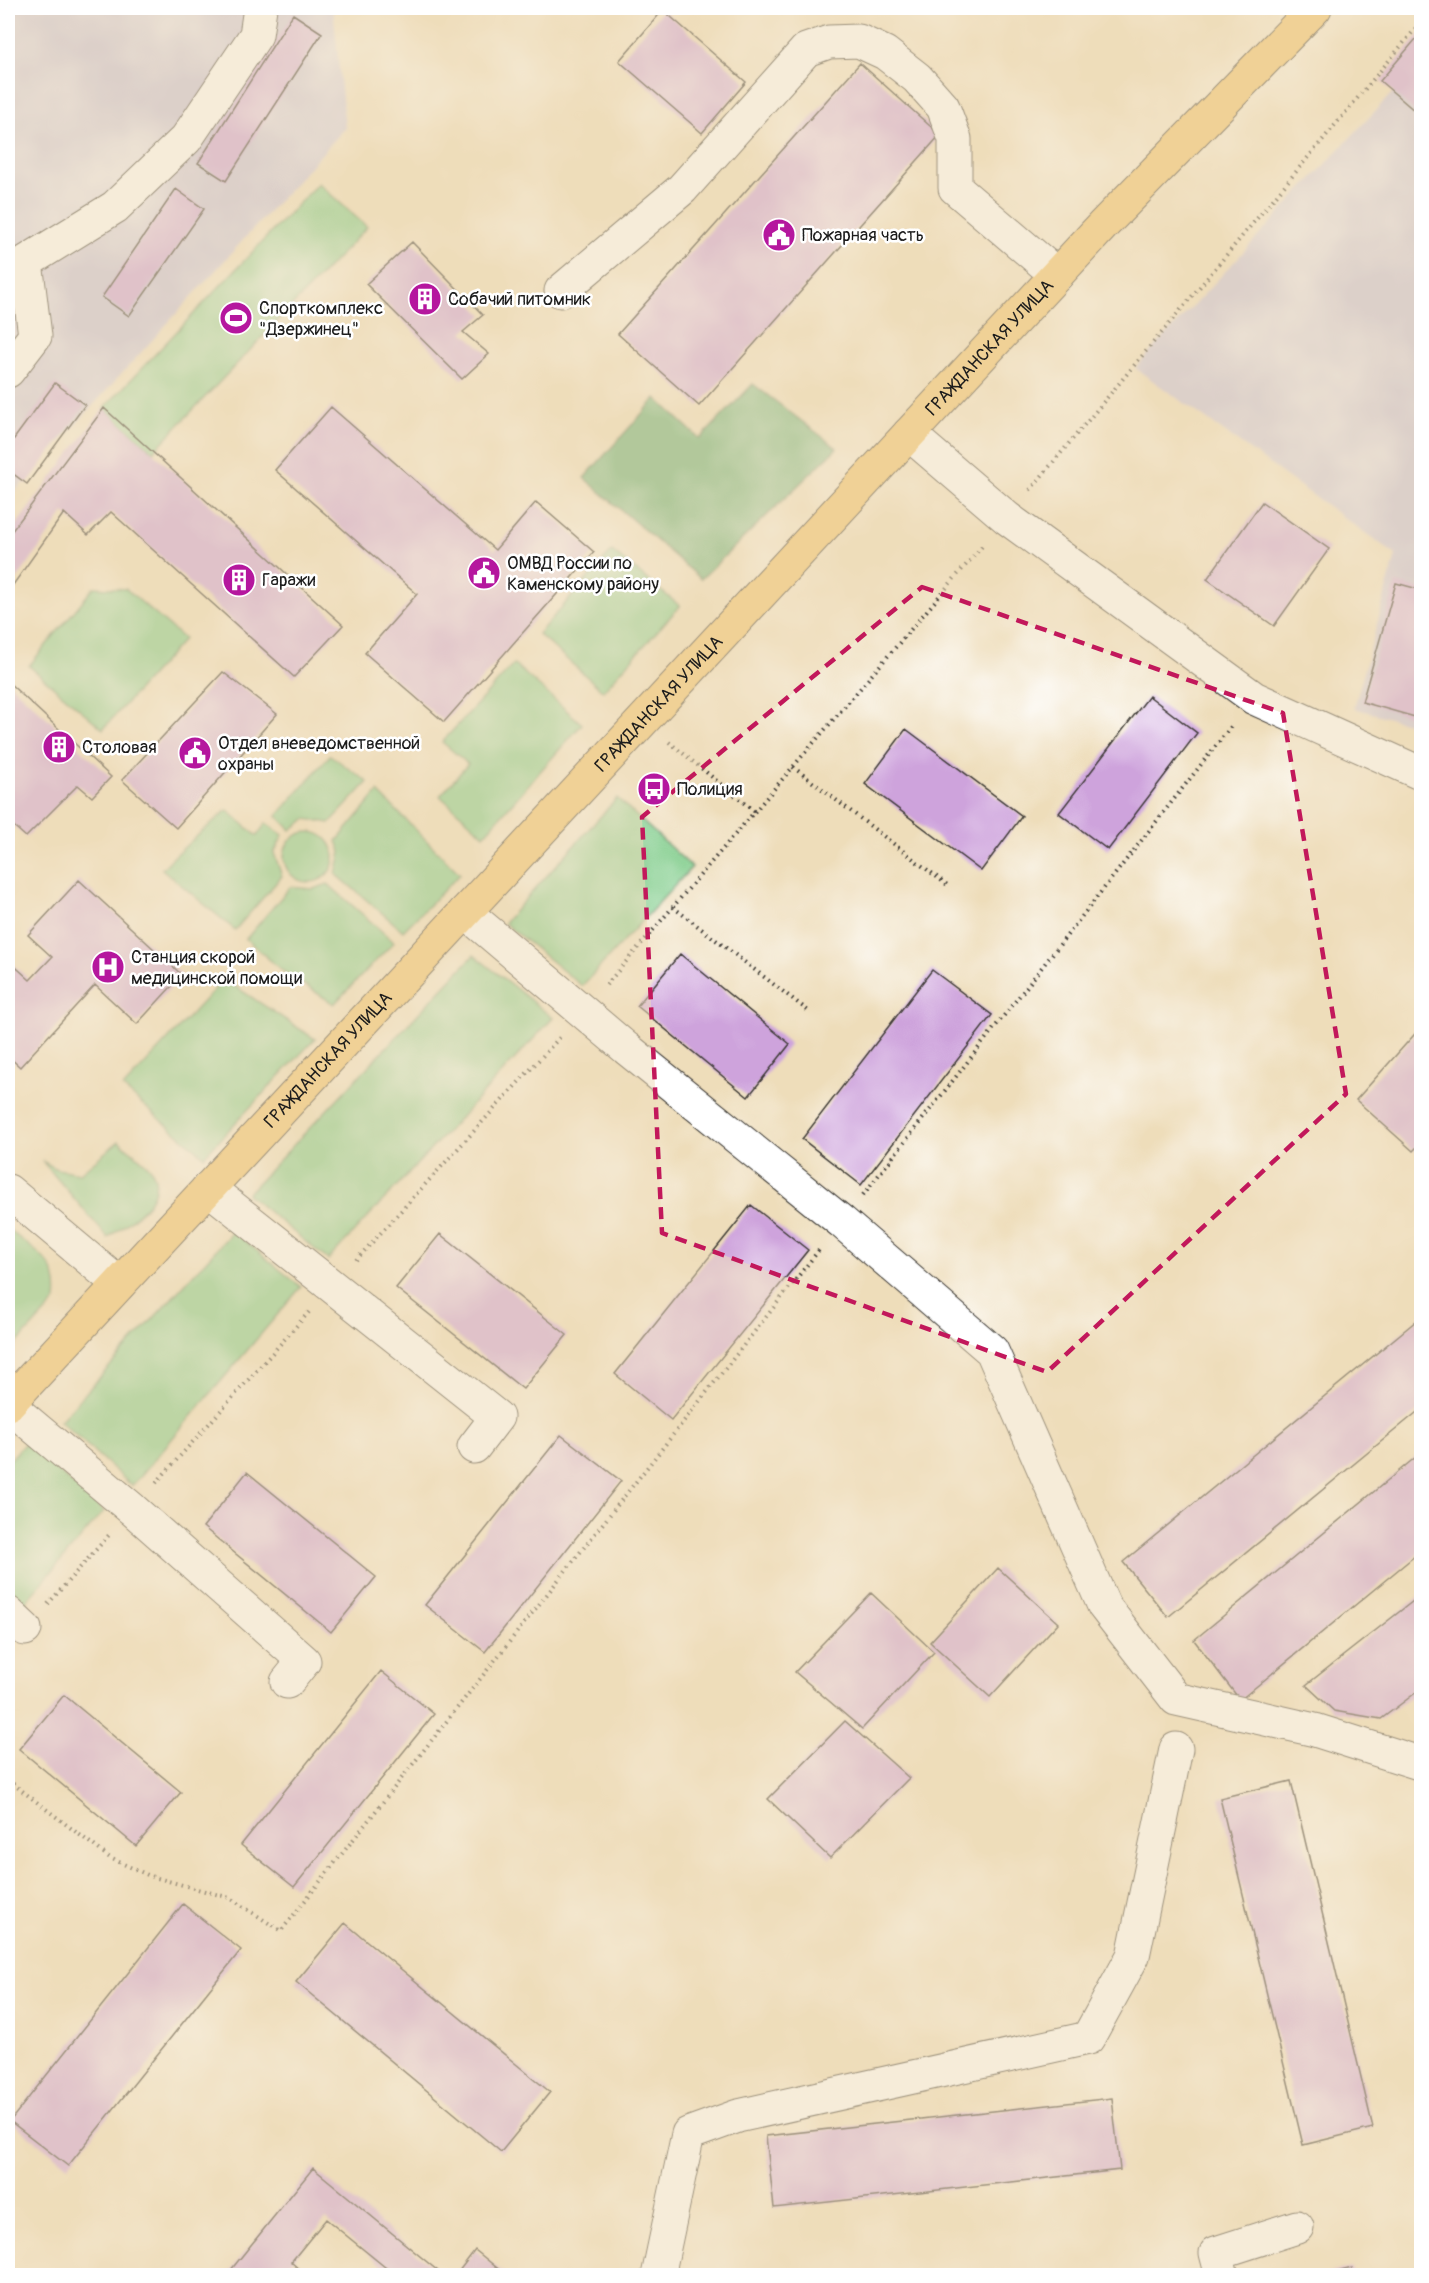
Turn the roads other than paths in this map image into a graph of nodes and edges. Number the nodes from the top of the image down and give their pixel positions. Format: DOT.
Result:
graph roads {
  1 [pos="260,8"];
  2 [pos="1315,8"];
  3 [pos="17,253"];
  4 [pos="1057,275"];
  5 [pos="561,291"];
  6 [pos="8,371"];
  7 [pos="909,434"];
  8 [pos="1422,774"];
  9 [pos="465,912"];
  10 [pos="208,1188"];
  11 [pos="8,1191"];
  12 [pos="119,1284"];
  13 [pos="8,1404"];
  14 [pos="474,1447"];
  15 [pos="287,1682"];
  16 [pos="1176,1749"];
  17 [pos="1422,1764"];
  18 [pos="1297,2227"];
  19 [pos="658,2276"];
  20 [pos="1222,2276"];
  1 -- 3 [label="street"];
  2 -- 4 [label="main road, ГРАЖДАНСКАЯ УЛИЦА"];
  3 -- 6 [label="street"];
  4 -- 5 [label="street"];
  4 -- 7 [label="main road, ГРАЖДАНСКАЯ УЛИЦА"];
  7 -- 8 [label="street"];
  7 -- 9 [label="main road, ГРАЖДАНСКАЯ УЛИЦА"];
  9 -- 10 [label="main road, ГРАЖДАНСКАЯ УЛИЦА"];
  9 -- 17 [label="street"];
  10 -- 12 [label="main road, ГРАЖДАНСКАЯ УЛИЦА"];
  10 -- 14 [label="street"];
  11 -- 12 [label="street"];
  12 -- 13 [label="main road, ГРАЖДАНСКАЯ УЛИЦА"];
  13 -- 15 [label="street"];
  16 -- 19 [label="street"];
  18 -- 20 [label="street"];
}
